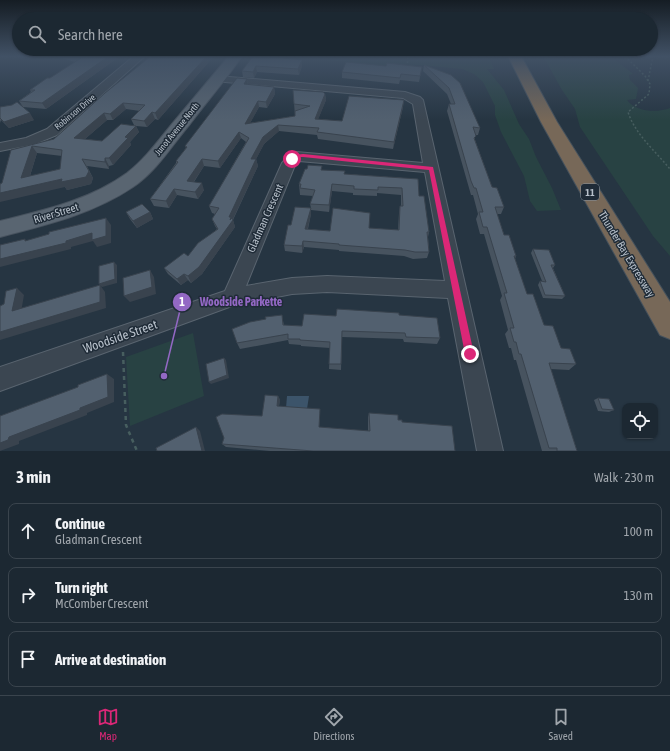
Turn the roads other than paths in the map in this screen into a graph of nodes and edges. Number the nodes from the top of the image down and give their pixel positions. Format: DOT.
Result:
graph roads {
  1 [pos="116,77"];
  2 [pos="525,77"];
  3 [pos="536,77"];
  4 [pos="218,79"];
  5 [pos="0,147"];
  6 [pos="431,168"];
  7 [pos="110,192"];
  8 [pos="0,229"];
  9 [pos="456,290"];
  10 [pos="670,296"];
  11 [pos="232,297"];
  12 [pos="670,326"];
  13 [pos="0,379"];
  14 [pos="490,451"];
  1 -- 5 [label="street, Robinson Drive"];
  2 -- 12 [label="highway, Thunder Bay Expressway / 11"];
  3 -- 10 [label="highway, Thunder Bay Expressway / 11"];
  4 -- 6 [label="street"];
  4 -- 7 [label="main road, Junot Avenue North"];
  6 -- 9 [label="street"];
  6 -- 11 [label="street, Gladman Crescent"];
  7 -- 8 [label="main road, River Street"];
  9 -- 11 [label="street, Woodside Street"];
  9 -- 14 [label="street"];
  11 -- 13 [label="street, Woodside Street"];
}
